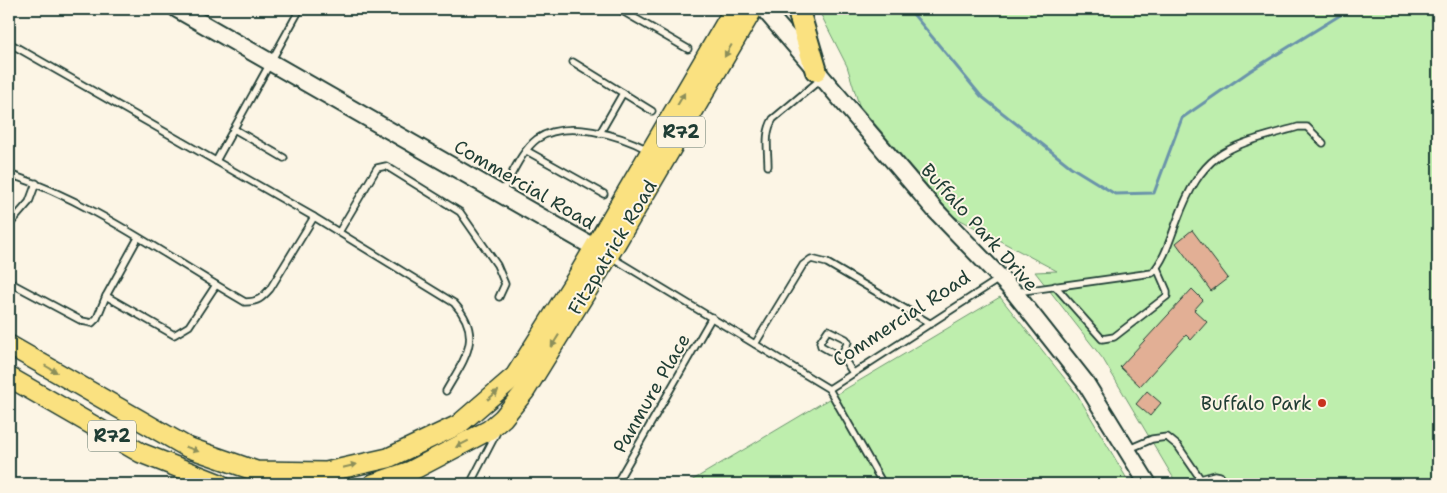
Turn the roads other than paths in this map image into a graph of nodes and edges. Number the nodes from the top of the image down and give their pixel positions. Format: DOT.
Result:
graph roads {
  1 [pos="177,9"];
  2 [pos="300,9"];
  3 [pos="618,9"];
  4 [pos="724,9"];
  5 [pos="734,9"];
  6 [pos="753,9"];
  7 [pos="764,9"];
  8 [pos="798,9"];
  9 [pos="721,30"];
  10 [pos="9,43"];
  11 [pos="688,49"];
  12 [pos="271,61"];
  13 [pos="573,62"];
  14 [pos="819,74"];
  15 [pos="623,93"];
  16 [pos="652,111"];
  17 [pos="234,129"];
  18 [pos="600,132"];
  19 [pos="1323,143"];
  20 [pos="651,151"];
  21 [pos="527,152"];
  22 [pos="284,158"];
  23 [pos="216,161"];
  24 [pos="768,166"];
  25 [pos="9,174"];
  26 [pos="36,183"];
  27 [pos="501,194"];
  28 [pos="604,194"];
  29 [pos="314,217"];
  30 [pos="9,225"];
  31 [pos="339,232"];
  32 [pos="138,238"];
  33 [pos="602,251"];
  34 [pos="1157,268"];
  35 [pos="999,278"];
  36 [pos="9,282"];
  37 [pos="216,285"];
  38 [pos="1055,286"];
  39 [pos="1014,292"];
  40 [pos="106,296"];
  41 [pos="499,297"];
  42 [pos="712,317"];
  43 [pos="931,324"];
  44 [pos="754,344"];
  45 [pos="9,345"];
  46 [pos="840,357"];
  47 [pos="853,372"];
  48 [pos="9,376"];
  49 [pos="829,389"];
  50 [pos="446,391"];
  51 [pos="503,418"];
  52 [pos="1127,450"];
  53 [pos="1202,482"];
  54 [pos="220,484"];
  55 [pos="373,484"];
  56 [pos="470,484"];
  57 [pos="616,484"];
  58 [pos="883,484"];
  59 [pos="1148,484"];
  60 [pos="1225,484"];
  1 -- 12 [label="street, Commercial Road"];
  2 -- 12 [label="lane"];
  3 -- 11 [label="lane"];
  4 -- 9 [label="main road"];
  5 -- 9 [label="main road, Fitzpatrick Road / R72"];
  6 -- 33 [label="main road, Fitzpatrick Road / R72, one-way"];
  7 -- 14 [label="street, Buffalo Park Drive"];
  8 -- 14 [label="highway"];
  20 -- 9 [label="main road, Fitzpatrick Road / R72, one-way"];
  10 -- 23 [label="lane"];
  12 -- 17 [label="lane"];
  12 -- 27 [label="street, Commercial Road"];
  13 -- 15 [label="lane"];
  14 -- 24 [label="lane"];
  14 -- 35 [label="street, Buffalo Park Drive"];
  15 -- 16 [label="lane"];
  15 -- 18 [label="lane"];
  17 -- 22 [label="lane"];
  17 -- 23 [label="lane"];
  18 -- 20 [label="lane"];
  18 -- 21 [label="lane"];
  19 -- 34 [label="lane"];
  20 -- 33 [label="main road, Fitzpatrick Road / R72"];
  21 -- 27 [label="lane"];
  21 -- 28 [label="lane"];
  23 -- 29 [label="lane"];
  25 -- 26 [label="lane"];
  26 -- 30 [label="lane"];
  26 -- 32 [label="lane"];
  27 -- 33 [label="street, Commercial Road"];
  29 -- 31 [label="lane"];
  29 -- 37 [label="lane"];
  31 -- 41 [label="lane"];
  31 -- 50 [label="lane"];
  32 -- 37 [label="lane"];
  32 -- 40 [label="lane"];
  33 -- 42 [label="lane, Commercial Road"];
  45 -- 33 [label="main road, Fitzpatrick Road / R72, one-way"];
  33 -- 51 [label="main road, Fitzpatrick Road / R72, one-way"];
  34 -- 38 [label="lane"];
  34 -- 38 [label="lane"];
  35 -- 39 [label="street, Buffalo Park Drive"];
  35 -- 43 [label="lane, Commercial Road"];
  36 -- 40 [label="lane"];
  37 -- 40 [label="lane"];
  38 -- 39 [label="lane"];
  39 -- 52 [label="street, Buffalo Park Drive"];
  42 -- 44 [label="lane, Commercial Road"];
  42 -- 57 [label="lane, Panmure Place"];
  43 -- 44 [label="lane"];
  43 -- 47 [label="lane, Commercial Road"];
  44 -- 49 [label="lane, Commercial Road"];
  46 -- 46 [label="lane"];
  46 -- 47 [label="lane"];
  47 -- 49 [label="lane, Commercial Road"];
  48 -- 54 [label="main road, R72"];
  49 -- 58 [label="lane"];
  51 -- 55 [label="main road, R72, one-way"];
  51 -- 56 [label="lane, Fitzpatrick Road"];
  52 -- 53 [label="lane"];
  52 -- 59 [label="street, Buffalo Park Drive"];
  53 -- 60 [label="lane"];
}
